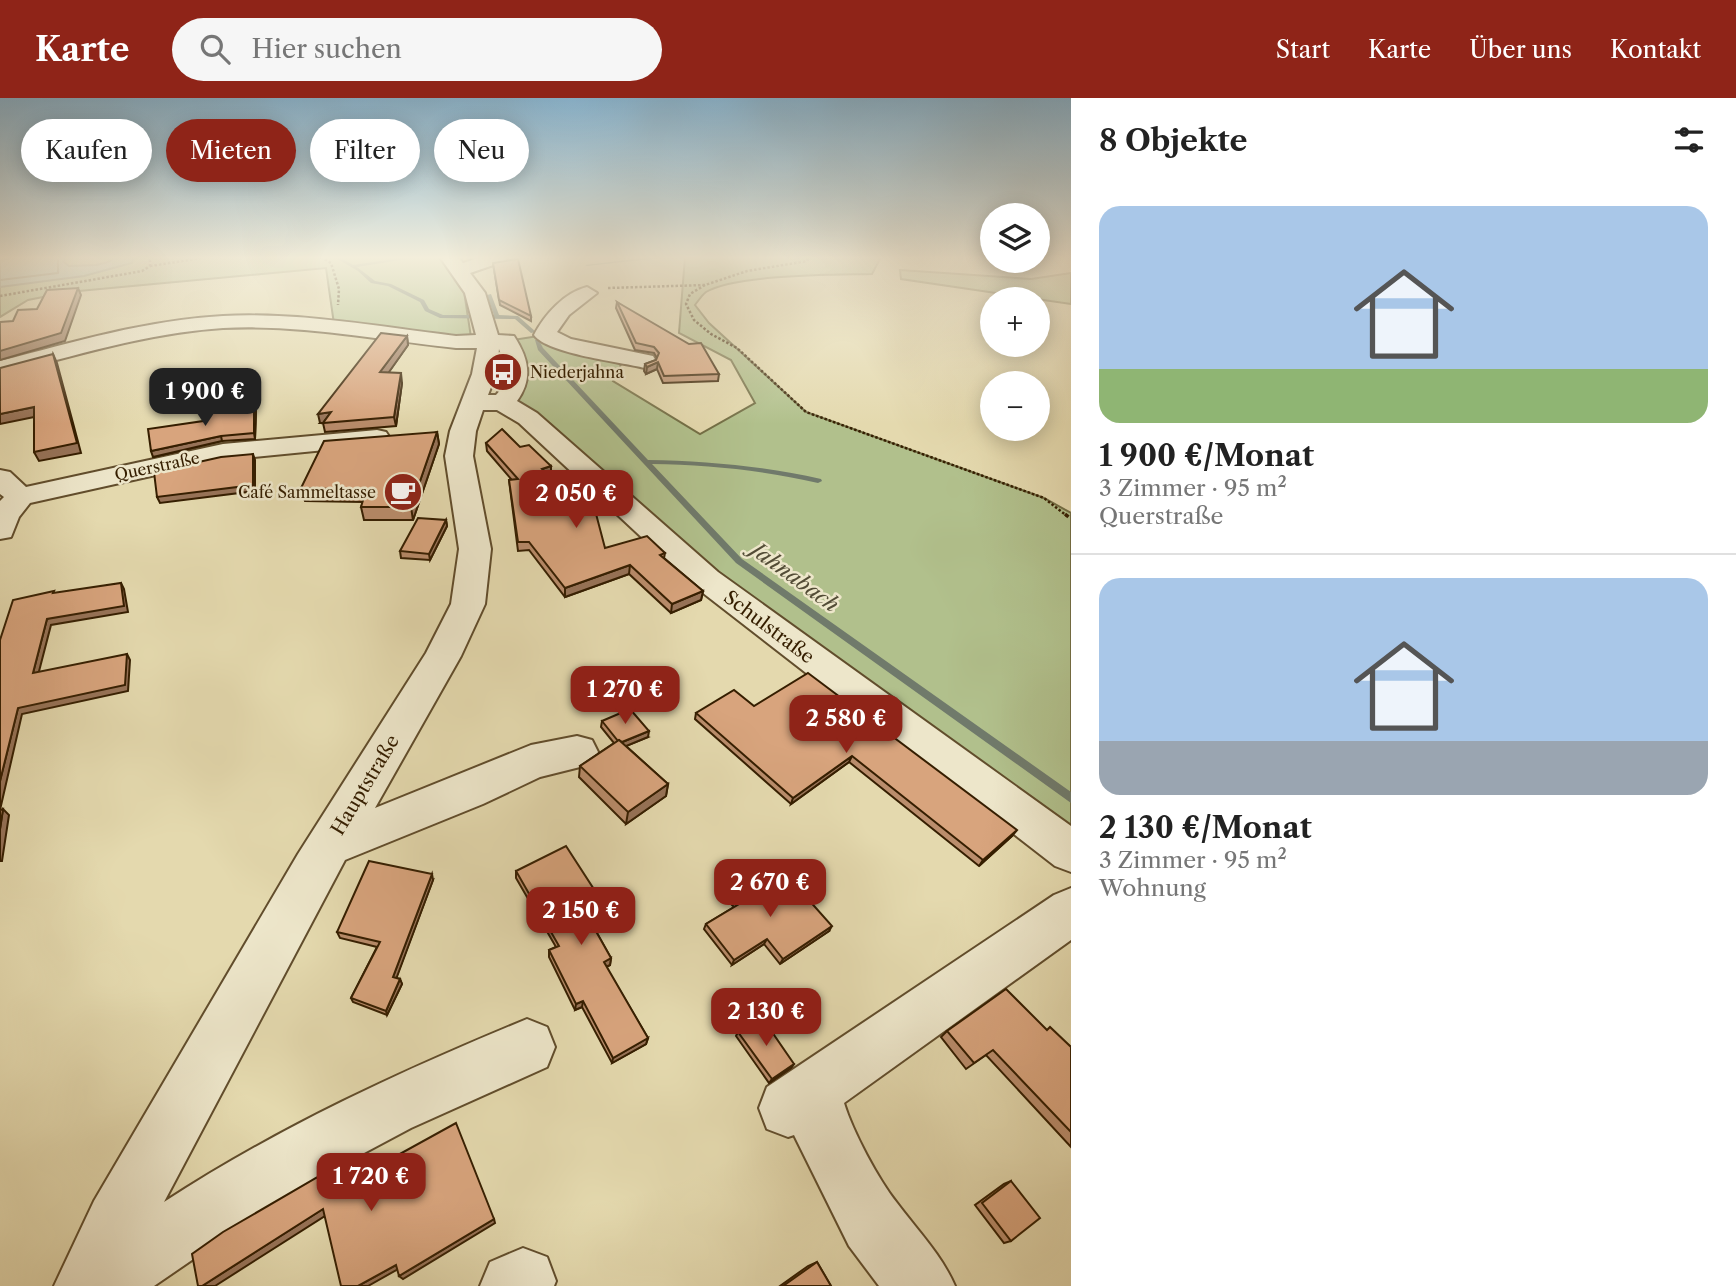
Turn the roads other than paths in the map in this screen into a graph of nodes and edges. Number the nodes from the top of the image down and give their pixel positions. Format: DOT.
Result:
graph roads {
  1 [pos="484,312"];
  2 [pos="559,312"];
  3 [pos="583,325"];
  4 [pos="491,329"];
  5 [pos="545,335"];
  6 [pos="645,361"];
  7 [pos="0,368"];
  8 [pos="469,417"];
  9 [pos="396,437"];
  10 [pos="198,442"];
  11 [pos="159,465"];
  12 [pos="5,508"];
  13 [pos="577,752"];
  14 [pos="329,846"];
  15 [pos="1071,852"];
  16 [pos="1071,911"];
  17 [pos="527,1047"];
  18 [pos="88,1286"];
  19 [pos="98,1286"];
  20 [pos="921,1286"];
  1 -- 4 [label="street"];
  2 -- 5 [label="street"];
  3 -- 5 [label="street"];
  4 -- 5 [label="street"];
  4 -- 7 [label="street"];
  4 -- 8 [label="street, Hauptstraße"];
  4 -- 8 [label="street"];
  5 -- 6 [label="street"];
  8 -- 14 [label="street, Hauptstraße"];
  8 -- 15 [label="street, Schulstraße"];
  9 -- 11 [label="street, Querstraße"];
  10 -- 11 [label="street"];
  11 -- 12 [label="street, Querstraße"];
  13 -- 14 [label="street"];
  14 -- 18 [label="street, Hauptstraße"];
  16 -- 20 [label="street"];
  17 -- 19 [label="street"];
}
